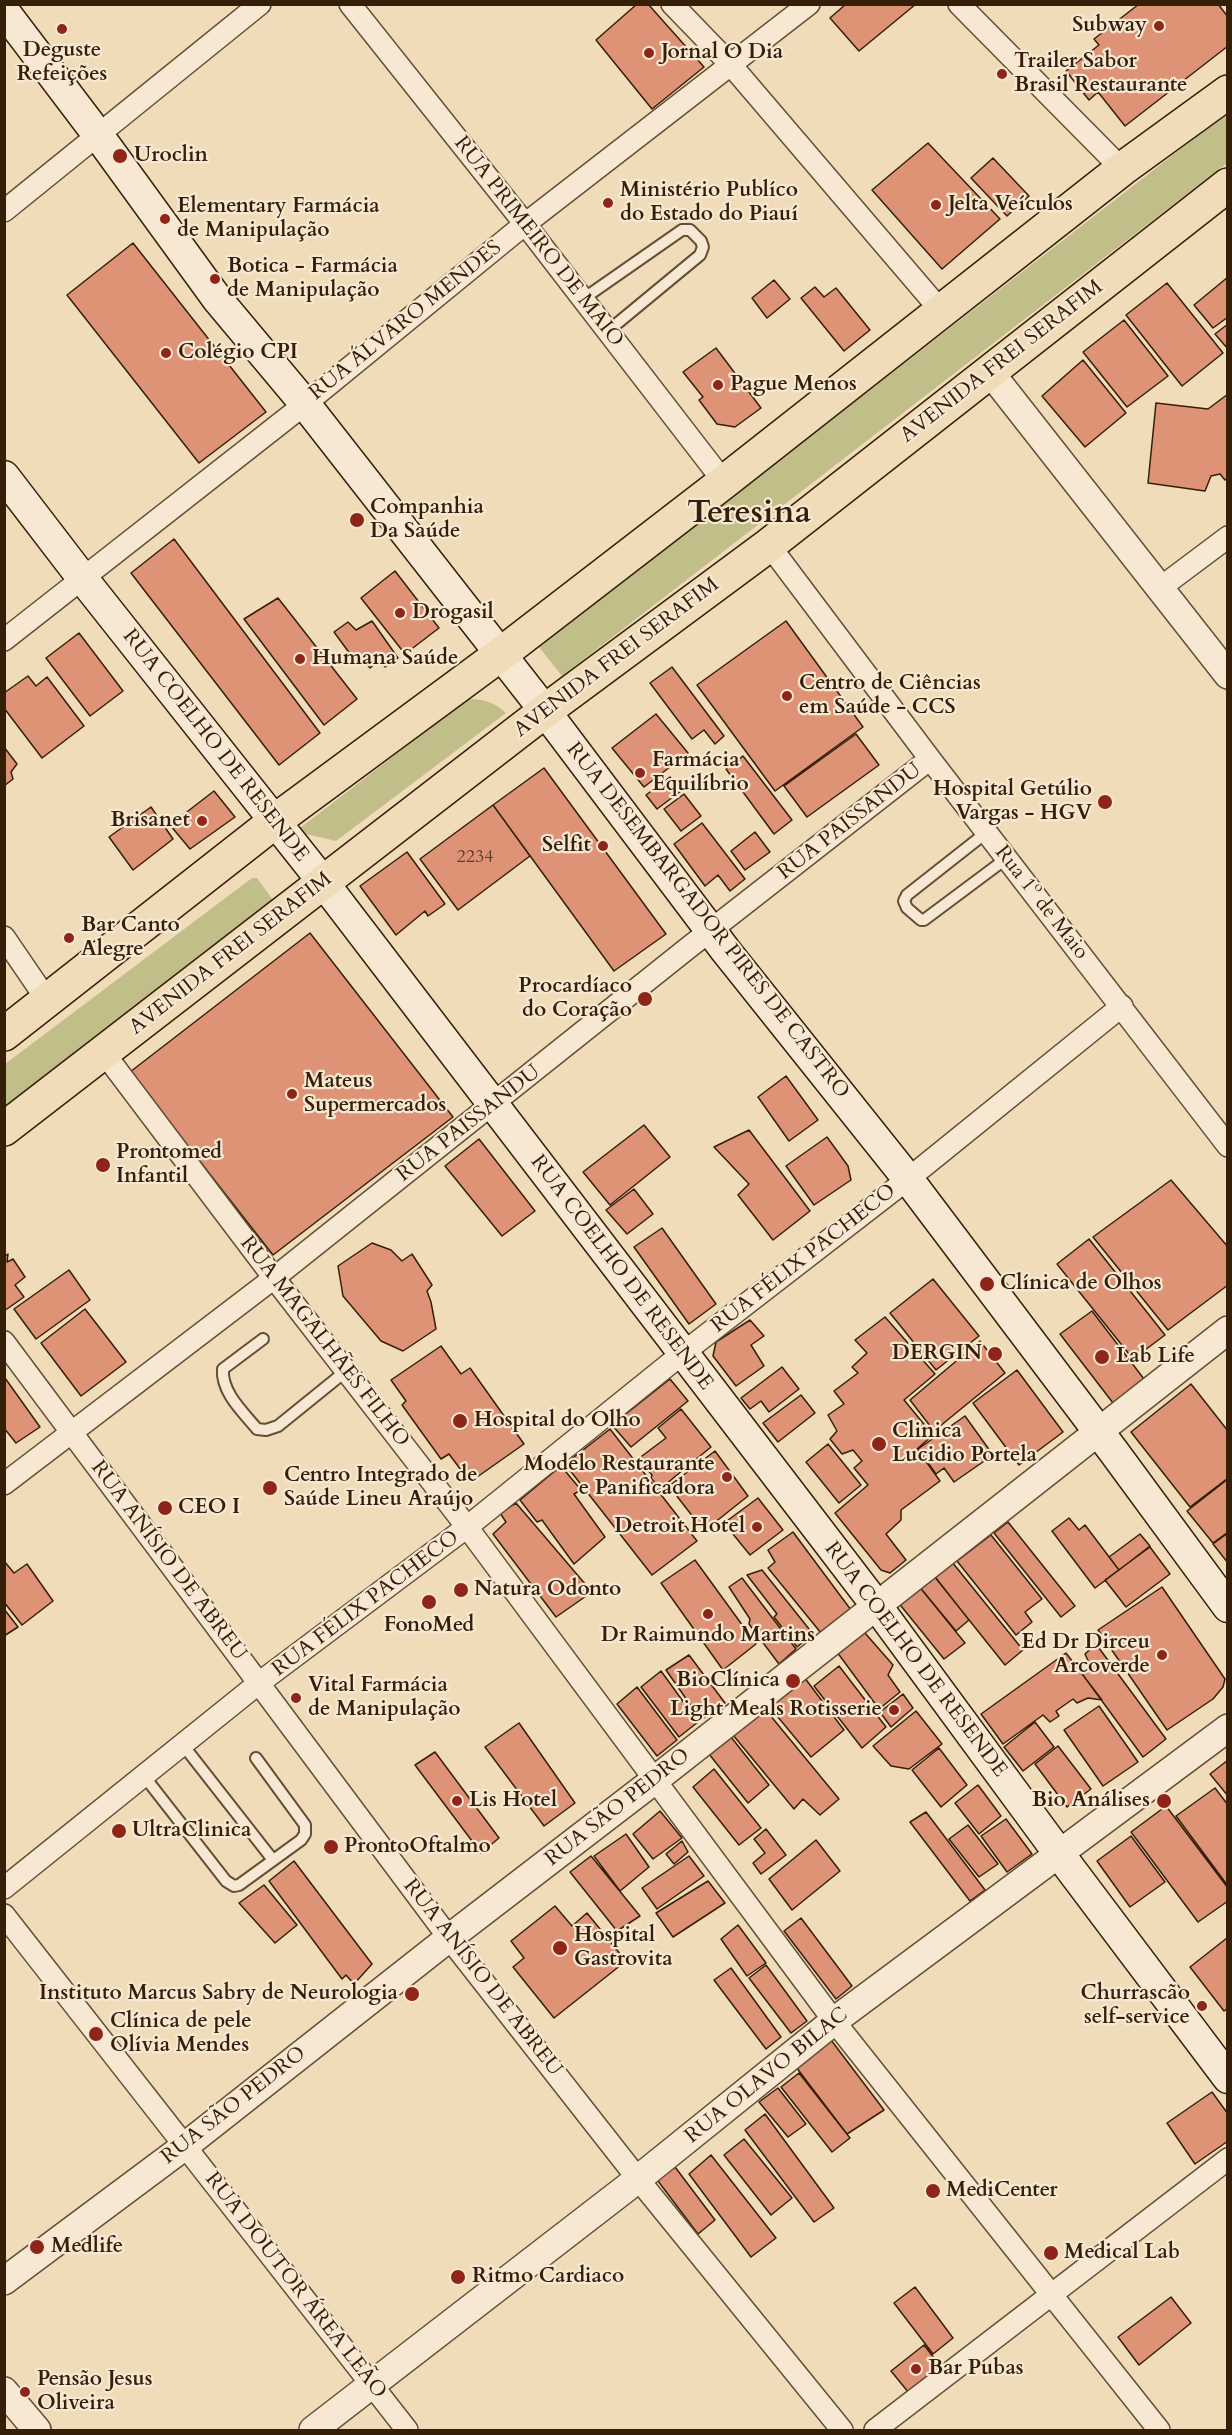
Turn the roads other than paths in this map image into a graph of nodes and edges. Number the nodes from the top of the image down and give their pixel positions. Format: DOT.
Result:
graph roads {
  1 [pos="260,4"];
  2 [pos="350,4"];
  3 [pos="672,4"];
  4 [pos="809,4"];
  5 [pos="959,4"];
  6 [pos="4,11"];
  7 [pos="731,65"];
  8 [pos="1227,92"];
  9 [pos="98,135"];
  10 [pos="1122,169"];
  11 [pos="1227,186"];
  12 [pos="4,212"];
  13 [pos="525,224"];
  14 [pos="583,299"];
  15 [pos="942,312"];
  16 [pos="608,331"];
  17 [pos="990,372"];
  18 [pos="305,404"];
  19 [pos="4,476"];
  20 [pos="724,482"];
  21 [pos="1227,537"];
  22 [pos="769,545"];
  23 [pos="83,579"];
  24 [pos="1161,588"];
  25 [pos="4,640"];
  26 [pos="501,654"];
  27 [pos="1227,675"];
  28 [pos="545,711"];
  29 [pos="930,759"];
  30 [pos="275,822"];
  31 [pos="987,832"];
  32 [pos="1007,858"];
  33 [pos="323,882"];
  34 [pos="711,930"];
  35 [pos="4,937"];
  36 [pos="47,1000"];
  37 [pos="1122,1006"];
  38 [pos="4,1034"];
  39 [pos="104,1053"];
  40 [pos="493,1105"];
  41 [pos="4,1129"];
  42 [pos="1227,1146"];
  43 [pos="908,1179"];
  44 [pos="274,1278"];
  45 [pos="1227,1330"];
  46 [pos="263,1340"];
  47 [pos="4,1342"];
  48 [pos="682,1353"];
  49 [pos="346,1371"];
  50 [pos="1098,1431"];
  51 [pos="71,1432"];
  52 [pos="4,1484"];
  53 [pos="467,1527"];
  54 [pos="876,1605"];
  55 [pos="1227,1606"];
  56 [pos="260,1683"];
  57 [pos="1227,1728"];
  58 [pos="183,1745"];
  59 [pos="256,1758"];
  60 [pos="144,1776"];
  61 [pos="656,1779"];
  62 [pos="1060,1855"];
  63 [pos="273,1860"];
  64 [pos="4,1888"];
  65 [pos="4,1915"];
  66 [pos="449,1938"];
  67 [pos="834,2021"];
  68 [pos="1227,2078"];
  69 [pos="185,2146"];
  70 [pos="1227,2160"];
  71 [pos="638,2179"];
  72 [pos="4,2281"];
  73 [pos="1051,2294"];
  74 [pos="372,2386"];
  75 [pos="4,2391"];
  76 [pos="37,2430"];
  77 [pos="313,2430"];
  78 [pos="407,2430"];
  79 [pos="842,2430"];
  80 [pos="875,2430"];
  81 [pos="1158,2430"];
  1 -- 9 [label="street"];
  2 -- 13 [label="street, RUA PRIMEIRO DE MAIO"];
  3 -- 7 [label="street"];
  4 -- 7 [label="street, RUA ÁLVARO MENDES"];
  5 -- 10 [label="street"];
  6 -- 9 [label="main road, RUA DESEMBARGADOR PIRES DE CASTRO"];
  7 -- 13 [label="street, RUA ÁLVARO MENDES"];
  7 -- 15 [label="street"];
  8 -- 10 [label="main road"];
  9 -- 12 [label="street"];
  9 -- 18 [label="main road, RUA DESEMBARGADOR PIRES DE CASTRO"];
  10 -- 15 [label="main road"];
  11 -- 17 [label="main road, AVENIDA FREI SERAFIM"];
  13 -- 14 [label="street, RUA PRIMEIRO DE MAIO"];
  13 -- 18 [label="street, RUA ÁLVARO MENDES"];
  14 -- 16 [label="street, RUA PRIMEIRO DE MAIO"];
  14 -- 16 [label="lane"];
  15 -- 20 [label="main road"];
  16 -- 20 [label="street, RUA PRIMEIRO DE MAIO"];
  17 -- 22 [label="main road, AVENIDA FREI SERAFIM"];
  17 -- 24 [label="street"];
  18 -- 23 [label="street, RUA ÁLVARO MENDES"];
  18 -- 26 [label="main road, RUA DESEMBARGADOR PIRES DE CASTRO"];
  19 -- 23 [label="main road, RUA COELHO DE RESENDE"];
  20 -- 26 [label="main road"];
  21 -- 24 [label="street"];
  22 -- 28 [label="main road, AVENIDA FREI SERAFIM"];
  22 -- 29 [label="street, Rua 1º de Maio"];
  23 -- 25 [label="street, RUA ÁLVARO MENDES"];
  23 -- 30 [label="main road, RUA COELHO DE RESENDE"];
  24 -- 27 [label="street"];
  26 -- 28 [label="main road, RUA DESEMBARGADOR PIRES DE CASTRO"];
  26 -- 30 [label="main road"];
  28 -- 33 [label="main road, AVENIDA FREI SERAFIM"];
  28 -- 34 [label="main road, RUA DESEMBARGADOR PIRES DE CASTRO"];
  29 -- 31 [label="street, Rua 1º de Maio"];
  29 -- 34 [label="street, RUA PAISSANDU"];
  30 -- 33 [label="main road, RUA COELHO DE RESENDE"];
  30 -- 36 [label="main road"];
  31 -- 32 [label="street, Rua 1º de Maio"];
  31 -- 32 [label="lane"];
  32 -- 37 [label="street, Rua 1º de Maio"];
  33 -- 39 [label="main road, AVENIDA FREI SERAFIM"];
  33 -- 40 [label="main road, RUA COELHO DE RESENDE"];
  34 -- 40 [label="street, RUA PAISSANDU"];
  34 -- 43 [label="main road, RUA DESEMBARGADOR PIRES DE CASTRO"];
  35 -- 36 [label="street"];
  36 -- 38 [label="main road"];
  37 -- 42 [label="street, Rua 1º de Maio"];
  37 -- 43 [label="street, RUA FÉLIX PACHECO"];
  39 -- 41 [label="main road, AVENIDA FREI SERAFIM"];
  39 -- 44 [label="street, RUA MAGALHÃES FILHO"];
  40 -- 44 [label="street, RUA PAISSANDU"];
  40 -- 48 [label="main road, RUA COELHO DE RESENDE"];
  43 -- 48 [label="street, RUA FÉLIX PACHECO"];
  43 -- 50 [label="main road, RUA DESEMBARGADOR PIRES DE CASTRO"];
  44 -- 49 [label="street, RUA MAGALHÃES FILHO"];
  44 -- 51 [label="street, RUA PAISSANDU"];
  45 -- 50 [label="street, RUA SÃO PEDRO"];
  46 -- 49 [label="lane"];
  47 -- 51 [label="street, RUA ANÍSIO DE ABREU"];
  48 -- 53 [label="street, RUA FÉLIX PACHECO"];
  48 -- 54 [label="main road, RUA COELHO DE RESENDE"];
  49 -- 53 [label="street, RUA MAGALHÃES FILHO"];
  50 -- 54 [label="street, RUA SÃO PEDRO"];
  50 -- 55 [label="main road, RUA DESEMBARGADOR PIRES DE CASTRO"];
  51 -- 52 [label="street, RUA PAISSANDU"];
  51 -- 56 [label="street, RUA ANÍSIO DE ABREU"];
  53 -- 56 [label="street, RUA FÉLIX PACHECO"];
  53 -- 61 [label="street, RUA MAGALHÃES FILHO"];
  54 -- 61 [label="street, RUA SÃO PEDRO"];
  54 -- 62 [label="main road, RUA COELHO DE RESENDE"];
  56 -- 58 [label="street, RUA FÉLIX PACHECO"];
  56 -- 66 [label="street, RUA ANÍSIO DE ABREU"];
  57 -- 62 [label="street, RUA OLAVO BILAC"];
  58 -- 60 [label="street, RUA FÉLIX PACHECO"];
  58 -- 63 [label="lane"];
  59 -- 63 [label="lane"];
  60 -- 63 [label="lane"];
  60 -- 64 [label="street, RUA FÉLIX PACHECO"];
  61 -- 66 [label="street, RUA SÃO PEDRO"];
  61 -- 67 [label="street, RUA MAGALHÃES FILHO"];
  62 -- 67 [label="street, RUA OLAVO BILAC"];
  62 -- 68 [label="main road, RUA COELHO DE RESENDE"];
  65 -- 69 [label="street, RUA DOUTOR ÁREA LEÃO"];
  66 -- 69 [label="street, RUA SÃO PEDRO"];
  66 -- 71 [label="street, RUA ANÍSIO DE ABREU"];
  67 -- 71 [label="street, RUA OLAVO BILAC"];
  67 -- 73 [label="street, RUA MAGALHÃES FILHO"];
  69 -- 72 [label="street, RUA SÃO PEDRO"];
  69 -- 74 [label="street, RUA DOUTOR ÁREA LEÃO"];
  70 -- 73 [label="street"];
  71 -- 74 [label="street, RUA OLAVO BILAC"];
  71 -- 79 [label="street, RUA ANÍSIO DE ABREU"];
  73 -- 80 [label="street"];
  73 -- 81 [label="street, RUA MAGALHÃES FILHO"];
  74 -- 77 [label="street, RUA OLAVO BILAC"];
  74 -- 78 [label="street, RUA DOUTOR ÁREA LEÃO"];
  75 -- 76 [label="street"];
}
